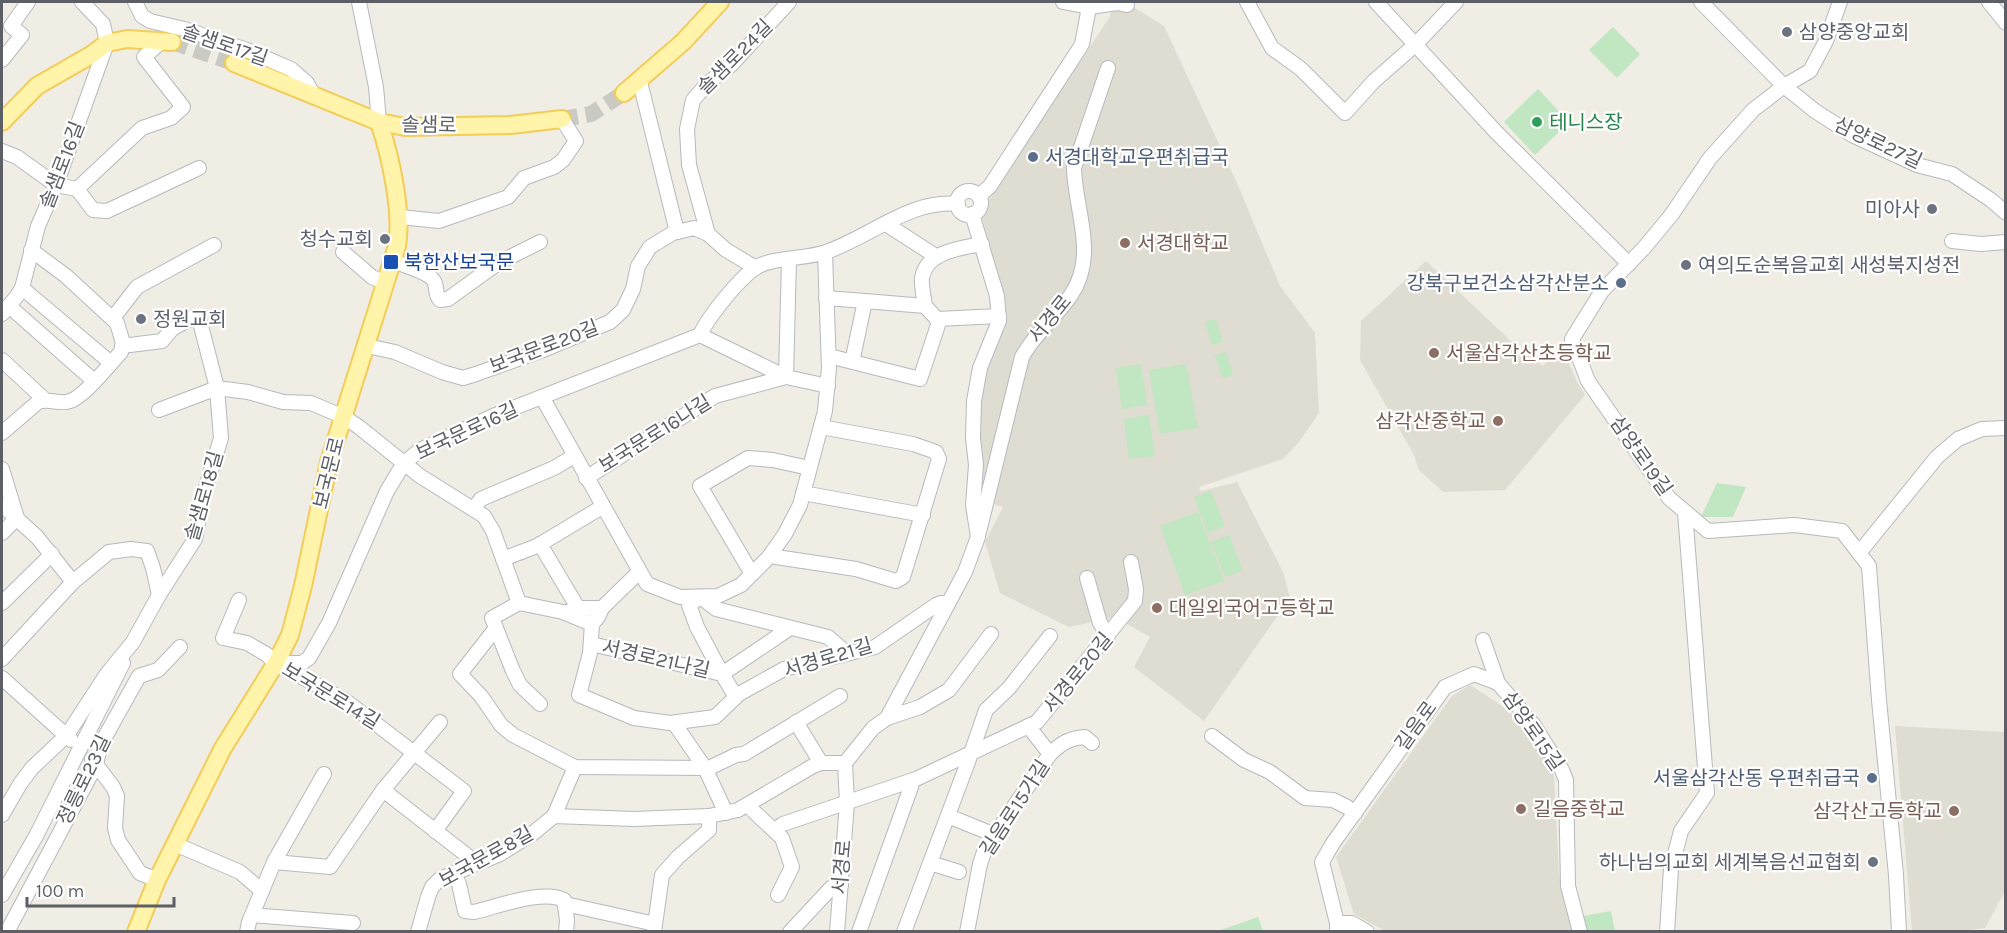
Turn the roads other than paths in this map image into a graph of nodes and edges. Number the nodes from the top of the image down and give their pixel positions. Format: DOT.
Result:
graph roads {
  1 [pos="28,2"];
  2 [pos="82,2"];
  3 [pos="135,2"];
  4 [pos="359,2"];
  5 [pos="720,2"];
  6 [pos="789,2"];
  7 [pos="1063,2"];
  8 [pos="1247,2"];
  9 [pos="1376,2"];
  10 [pos="1456,2"];
  11 [pos="1701,2"];
  12 [pos="1840,2"];
  13 [pos="1989,2"];
  14 [pos="1127,4"];
  15 [pos="1089,7"];
  16 [pos="2006,23"];
  17 [pos="167,42"];
  18 [pos="107,43"];
  19 [pos="1415,45"];
  20 [pos="2,60"];
  21 [pos="234,63"];
  22 [pos="1108,68"];
  23 [pos="640,82"];
  24 [pos="1784,86"];
  25 [pos="624,93"];
  26 [pos="313,94"];
  27 [pos="562,119"];
  28 [pos="2,122"];
  29 [pos="379,122"];
  30 [pos="2,152"];
  31 [pos="199,168"];
  32 [pos="56,185"];
  33 [pos="77,189"];
  34 [pos="979,195"];
  35 [pos="958,204"];
  36 [pos="2006,213"];
  37 [pos="972,214"];
  38 [pos="400,217"];
  39 [pos="886,224"];
  40 [pos="677,232"];
  41 [pos="708,234"];
  42 [pos="1952,241"];
  43 [pos="540,242"];
  44 [pos="2006,242"];
  45 [pos="981,244"];
  46 [pos="214,245"];
  47 [pos="31,250"];
  48 [pos="344,252"];
  49 [pos="825,253"];
  50 [pos="937,257"];
  51 [pos="789,260"];
  52 [pos="392,261"];
  53 [pos="1629,264"];
  54 [pos="756,268"];
  55 [pos="386,283"];
  56 [pos="22,288"];
  57 [pos="826,298"];
  58 [pos="865,301"];
  59 [pos="925,306"];
  60 [pos="5,310"];
  61 [pos="999,316"];
  62 [pos="113,318"];
  63 [pos="937,319"];
  64 [pos="700,335"];
  65 [pos="122,346"];
  66 [pos="367,346"];
  67 [pos="829,356"];
  68 [pos="2,360"];
  69 [pos="852,362"];
  70 [pos="111,363"];
  71 [pos="786,377"];
  72 [pos="94,381"];
  73 [pos="828,386"];
  74 [pos="219,389"];
  75 [pos="542,397"];
  76 [pos="45,400"];
  77 [pos="159,410"];
  78 [pos="344,417"];
  79 [pos="821,427"];
  80 [pos="2006,428"];
  81 [pos="2,433"];
  82 [pos="574,456"];
  83 [pos="404,463"];
  84 [pos="809,468"];
  85 [pos="2,470"];
  86 [pos="586,478"];
  87 [pos="803,493"];
  88 [pos="2,506"];
  89 [pos="602,507"];
  90 [pos="474,508"];
  91 [pos="1685,512"];
  92 [pos="922,514"];
  93 [pos="17,518"];
  94 [pos="2,533"];
  95 [pos="978,537"];
  96 [pos="540,544"];
  97 [pos="52,554"];
  98 [pos="771,554"];
  99 [pos="1859,554"];
  100 [pos="502,559"];
  101 [pos="1131,562"];
  102 [pos="639,572"];
  103 [pos="752,574"];
  104 [pos="1087,578"];
  105 [pos="73,582"];
  106 [pos="159,595"];
  107 [pos="701,597"];
  108 [pos="239,600"];
  109 [pos="2,603"];
  110 [pos="519,603"];
  111 [pos="948,604"];
  112 [pos="602,608"];
  113 [pos="572,611"];
  114 [pos="592,624"];
  115 [pos="496,628"];
  116 [pos="789,628"];
  117 [pos="991,634"];
  118 [pos="1108,635"];
  119 [pos="1050,636"];
  120 [pos="1483,640"];
  121 [pos="134,642"];
  122 [pos="591,644"];
  123 [pos="180,646"];
  124 [pos="845,653"];
  125 [pos="2,659"];
  126 [pos="276,663"];
  127 [pos="722,674"];
  128 [pos="2,678"];
  129 [pos="1498,683"];
  130 [pos="840,696"];
  131 [pos="736,697"];
  132 [pos="540,704"];
  133 [pos="887,718"];
  134 [pos="440,722"];
  135 [pos="796,722"];
  136 [pos="674,723"];
  137 [pos="1028,726"];
  138 [pos="67,735"];
  139 [pos="1212,736"];
  140 [pos="1092,743"];
  141 [pos="81,748"];
  142 [pos="415,752"];
  143 [pos="972,752"];
  144 [pos="1050,754"];
  145 [pos="845,763"];
  146 [pos="96,764"];
  147 [pos="821,764"];
  148 [pos="575,767"];
  149 [pos="705,768"];
  150 [pos="324,774"];
  151 [pos="911,781"];
  152 [pos="383,790"];
  153 [pos="848,803"];
  154 [pos="747,805"];
  155 [pos="726,813"];
  156 [pos="1354,813"];
  157 [pos="2,815"];
  158 [pos="554,816"];
  159 [pos="709,816"];
  160 [pos="948,816"];
  161 [pos="775,830"];
  162 [pos="435,831"];
  163 [pos="995,835"];
  164 [pos="175,844"];
  165 [pos="274,862"];
  166 [pos="930,863"];
  167 [pos="478,864"];
  168 [pos="959,872"];
  169 [pos="454,873"];
  170 [pos="158,880"];
  171 [pos="840,885"];
  172 [pos="262,891"];
  173 [pos="2,895"];
  174 [pos="778,895"];
  175 [pos="565,904"];
  176 [pos="252,915"];
  177 [pos="352,922"];
  178 [pos="6,925"];
  179 [pos="303,925"];
  180 [pos="801,925"];
  181 [pos="1337,927"];
  182 [pos="654,928"];
  183 [pos="837,930"];
  184 [pos="136,932"];
  185 [pos="247,932"];
  186 [pos="418,932"];
  187 [pos="566,932"];
  188 [pos="790,932"];
  189 [pos="857,932"];
  190 [pos="904,932"];
  191 [pos="967,932"];
  192 [pos="1367,932"];
  193 [pos="1580,932"];
  194 [pos="1667,932"];
  195 [pos="1899,932"];
  1 -- 20 [label="street"];
  2 -- 18 [label="street"];
  3 -- 26 [label="street, 솔샘로17길"];
  4 -- 29 [label="street, 보국문로"];
  5 -- 23 [label="main road"];
  6 -- 41 [label="street, 솔샘로24길"];
  7 -- 15 [label="street"];
  8 -- 19 [label="street"];
  9 -- 19 [label="street"];
  10 -- 19 [label="street"];
  11 -- 24 [label="street, 삼양로27길"];
  12 -- 24 [label="street, 삼양로19길"];
  13 -- 16 [label="street"];
  14 -- 15 [label="street"];
  15 -- 34 [label="street"];
  17 -- 18 [label="main road"];
  17 -- 33 [label="street"];
  18 -- 28 [label="main road"];
  18 -- 32 [label="street, 솔샘로16길"];
  19 -- 53 [label="street"];
  21 -- 26 [label="main road, 솔샘로"];
  22 -- 95 [label="street, 서경로"];
  23 -- 25 [label="main road"];
  23 -- 40 [label="street"];
  24 -- 36 [label="street, 삼양로27길"];
  24 -- 53 [label="street, 삼양로19길"];
  26 -- 29 [label="main road, 솔샘로"];
  27 -- 29 [label="main road, 솔샘로"];
  27 -- 38 [label="street"];
  29 -- 38 [label="main road, 보국문로"];
  30 -- 32 [label="street"];
  31 -- 33 [label="street"];
  32 -- 33 [label="street"];
  32 -- 47 [label="street, 솔샘로16길"];
  34 -- 35 [label="street"];
  34 -- 37 [label="street"];
  35 -- 37 [label="street"];
  35 -- 39 [label="street"];
  37 -- 45 [label="street, 서경로"];
  38 -- 52 [label="main road, 보국문로"];
  39 -- 49 [label="street"];
  39 -- 50 [label="street"];
  40 -- 41 [label="street"];
  40 -- 66 [label="street, 보국문로20길"];
  41 -- 54 [label="street"];
  42 -- 44 [label="street"];
  43 -- 52 [label="street"];
  45 -- 50 [label="street"];
  45 -- 61 [label="street, 서경로"];
  46 -- 62 [label="street"];
  47 -- 56 [label="street, 솔샘로16길"];
  47 -- 62 [label="street"];
  48 -- 55 [label="street"];
  49 -- 51 [label="street"];
  49 -- 57 [label="street"];
  50 -- 59 [label="street"];
  51 -- 54 [label="street"];
  51 -- 71 [label="street"];
  52 -- 55 [label="main road, 보국문로"];
  53 -- 91 [label="street, 삼양로19길"];
  54 -- 64 [label="street"];
  55 -- 66 [label="main road, 보국문로"];
  56 -- 60 [label="street, 솔샘로16길"];
  56 -- 70 [label="street"];
  57 -- 58 [label="street"];
  57 -- 67 [label="street"];
  58 -- 59 [label="street"];
  58 -- 69 [label="street"];
  59 -- 63 [label="street"];
  60 -- 72 [label="street, 솔샘로16길"];
  61 -- 63 [label="street"];
  61 -- 95 [label="street, 서경로"];
  62 -- 65 [label="street"];
  63 -- 69 [label="street"];
  64 -- 71 [label="street"];
  64 -- 75 [label="street, 보국문로16길"];
  65 -- 70 [label="street"];
  65 -- 74 [label="street, 솔샘로18길"];
  66 -- 78 [label="main road, 보국문로"];
  67 -- 69 [label="street"];
  67 -- 73 [label="street"];
  68 -- 76 [label="street"];
  70 -- 72 [label="street"];
  71 -- 73 [label="street"];
  71 -- 86 [label="street, 보국문로16나길"];
  72 -- 76 [label="street"];
  73 -- 79 [label="street"];
  74 -- 77 [label="street"];
  74 -- 78 [label="street"];
  74 -- 106 [label="street, 솔샘로18길"];
  75 -- 82 [label="street"];
  75 -- 83 [label="street, 보국문로16길"];
  76 -- 81 [label="street"];
  78 -- 83 [label="street"];
  78 -- 126 [label="main road, 보국문로"];
  79 -- 84 [label="street"];
  79 -- 92 [label="street"];
  80 -- 99 [label="street"];
  82 -- 86 [label="street"];
  82 -- 90 [label="street"];
  83 -- 90 [label="street"];
  83 -- 126 [label="street, 보국문로16길"];
  84 -- 87 [label="street"];
  84 -- 103 [label="street"];
  85 -- 93 [label="street"];
  86 -- 89 [label="street"];
  87 -- 92 [label="street"];
  87 -- 98 [label="street"];
  88 -- 93 [label="street"];
  89 -- 96 [label="street"];
  89 -- 102 [label="street"];
  90 -- 100 [label="street"];
  91 -- 99 [label="street, 삼양로19길"];
  91 -- 194 [label="street"];
  92 -- 98 [label="street"];
  93 -- 94 [label="street"];
  93 -- 97 [label="street"];
  95 -- 111 [label="street, 서경로"];
  96 -- 100 [label="street"];
  96 -- 113 [label="street"];
  97 -- 105 [label="street"];
  97 -- 109 [label="street"];
  98 -- 103 [label="street"];
  99 -- 195 [label="street, 삼양로19길"];
  100 -- 110 [label="street"];
  101 -- 118 [label="street, 서경로20길"];
  102 -- 107 [label="street"];
  102 -- 112 [label="street, 서경로21길"];
  103 -- 107 [label="street"];
  104 -- 118 [label="street"];
  105 -- 106 [label="street"];
  105 -- 125 [label="street"];
  106 -- 121 [label="street, 솔샘로18길"];
  107 -- 116 [label="street"];
  107 -- 127 [label="street"];
  108 -- 126 [label="street"];
  110 -- 113 [label="street"];
  110 -- 115 [label="street"];
  111 -- 124 [label="street, 서경로21길"];
  111 -- 133 [label="street, 서경로"];
  112 -- 113 [label="street"];
  112 -- 114 [label="street, 서경로21길"];
  113 -- 114 [label="street"];
  114 -- 122 [label="street, 서경로21길"];
  115 -- 132 [label="street"];
  115 -- 148 [label="street"];
  116 -- 124 [label="street"];
  116 -- 127 [label="street, 서경로21나길"];
  117 -- 133 [label="street, 서경로"];
  118 -- 137 [label="street, 서경로20길"];
  119 -- 143 [label="street"];
  120 -- 129 [label="street, 삼양로15길"];
  121 -- 138 [label="street, 솔샘로18길"];
  121 -- 141 [label="street"];
  122 -- 127 [label="street, 서경로21나길"];
  122 -- 136 [label="street, 서경로21길"];
  123 -- 146 [label="street, 정릉로23길"];
  124 -- 131 [label="street, 서경로21길"];
  126 -- 142 [label="street, 보국문로14길"];
  126 -- 164 [label="main road, 보국문로"];
  127 -- 131 [label="street, 서경로21나길"];
  128 -- 138 [label="street"];
  129 -- 156 [label="street, 길음로"];
  129 -- 193 [label="street, 삼양로15길"];
  130 -- 135 [label="street"];
  131 -- 136 [label="street, 서경로21길"];
  133 -- 145 [label="street, 서경로"];
  134 -- 142 [label="street"];
  135 -- 147 [label="street"];
  135 -- 149 [label="street"];
  136 -- 149 [label="street"];
  137 -- 143 [label="street, 서경로20길"];
  137 -- 144 [label="street, 길음로15가길"];
  138 -- 141 [label="street"];
  138 -- 157 [label="street, 솔샘로18길"];
  139 -- 156 [label="street"];
  140 -- 144 [label="street"];
  141 -- 146 [label="street"];
  141 -- 173 [label="street"];
  142 -- 152 [label="street"];
  142 -- 162 [label="street, 보국문로14길"];
  143 -- 151 [label="street, 서경로20길"];
  143 -- 160 [label="street"];
  144 -- 163 [label="street, 길음로15가길"];
  145 -- 147 [label="street, 보국문로8길"];
  145 -- 153 [label="street, 서경로"];
  146 -- 170 [label="street"];
  146 -- 178 [label="street, 정릉로23길"];
  147 -- 154 [label="street, 보국문로8길"];
  148 -- 149 [label="street"];
  148 -- 158 [label="street"];
  149 -- 155 [label="street"];
  150 -- 165 [label="street"];
  151 -- 153 [label="street, 서경로20길"];
  151 -- 189 [label="street"];
  152 -- 162 [label="street"];
  152 -- 165 [label="street"];
  153 -- 161 [label="street, 서경로"];
  153 -- 171 [label="street, 서경로"];
  154 -- 155 [label="street, 보국문로8길"];
  154 -- 161 [label="street"];
  155 -- 159 [label="street, 보국문로8길"];
  156 -- 181 [label="street, 길음로"];
  158 -- 159 [label="street, 보국문로8길"];
  158 -- 167 [label="street, 보국문로8길"];
  159 -- 182 [label="street"];
  160 -- 163 [label="street"];
  160 -- 166 [label="street"];
  161 -- 174 [label="street"];
  162 -- 167 [label="street"];
  163 -- 191 [label="street, 길음로15가길"];
  164 -- 170 [label="main road, 보국문로"];
  164 -- 172 [label="street"];
  165 -- 172 [label="street"];
  166 -- 168 [label="street"];
  166 -- 190 [label="street"];
  167 -- 169 [label="street, 보국문로8길"];
  169 -- 175 [label="street"];
  169 -- 186 [label="street, 보국문로8길"];
  170 -- 184 [label="main road, 보국문로"];
  171 -- 180 [label="street"];
  171 -- 183 [label="street, 서경로"];
  172 -- 176 [label="street"];
  175 -- 182 [label="street"];
  175 -- 187 [label="street"];
  176 -- 179 [label="street"];
  176 -- 185 [label="street"];
  177 -- 179 [label="street"];
  180 -- 188 [label="street"];
  181 -- 192 [label="street"];
  183 -- 189 [label="street"];
}
